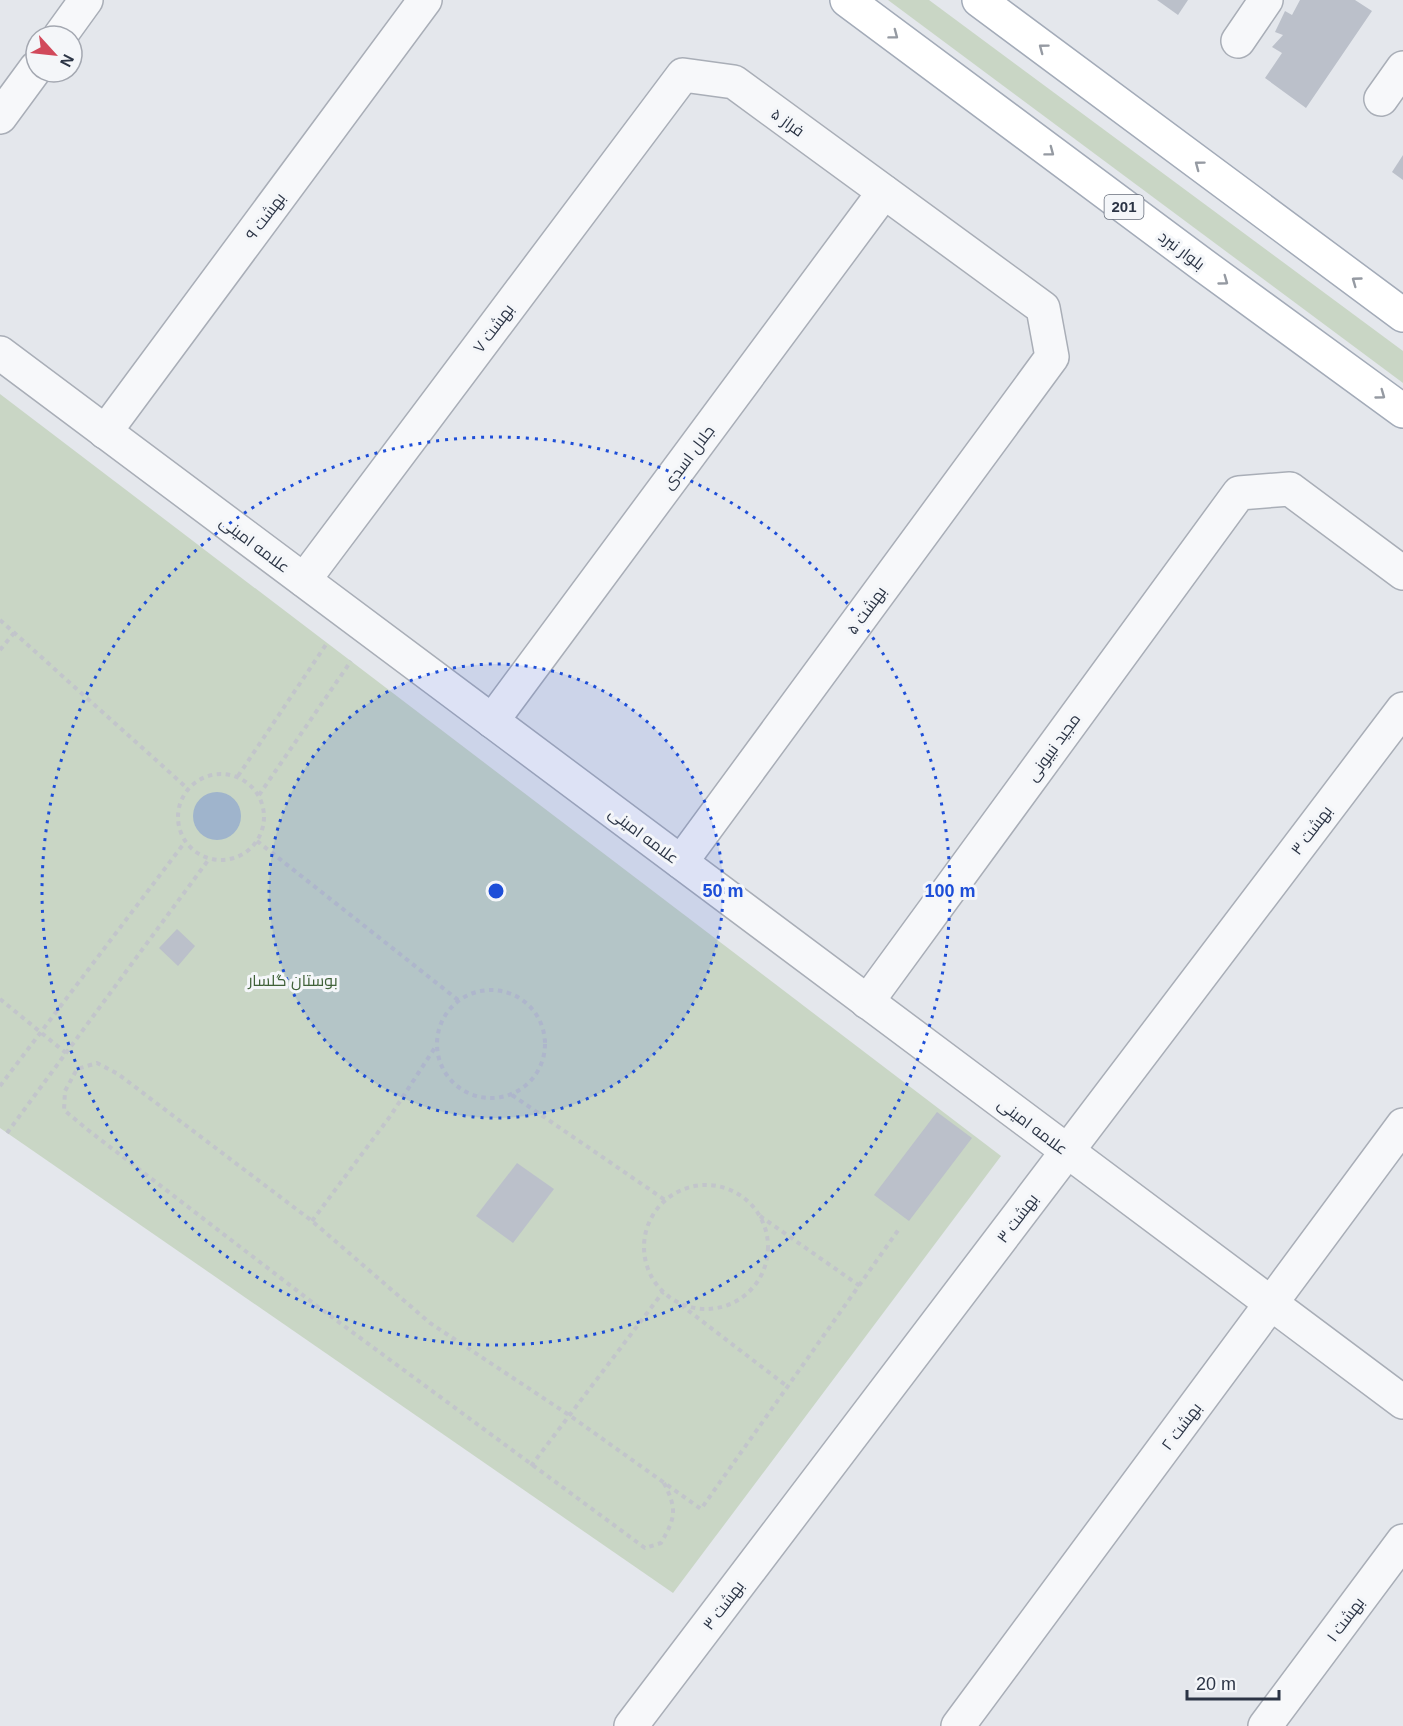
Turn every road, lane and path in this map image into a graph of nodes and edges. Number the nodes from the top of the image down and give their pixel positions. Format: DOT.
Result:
graph roads {
  1 [pos="86,0"];
  2 [pos="425,0"];
  3 [pos="847,0"];
  4 [pos="979,0"];
  5 [pos="1266,0"];
  6 [pos="69,24"];
  7 [pos="1238,41"];
  8 [pos="1403,68"];
  9 [pos="683,75"];
  10 [pos="24,84"];
  11 [pos="1381,99"];
  12 [pos="0,117"];
  13 [pos="884,192"];
  14 [pos="1403,315"];
  15 [pos="0,353"];
  16 [pos="1052,357"];
  17 [pos="1403,411"];
  18 [pos="105,432"];
  19 [pos="1403,573"];
  20 [pos="304,580"];
  21 [pos="0,620"];
  22 [pos="14,633"];
  23 [pos="327,643"];
  24 [pos="0,650"];
  25 [pos="351,661"];
  26 [pos="1403,709"];
  27 [pos="492,721"];
  28 [pos="238,776"];
  29 [pos="187,788"];
  30 [pos="259,795"];
  31 [pos="256,840"];
  32 [pos="185,842"];
  33 [pos="209,859"];
  34 [pos="681,862"];
  35 [pos="0,999"];
  36 [pos="458,1000"];
  37 [pos="867,1002"];
  38 [pos="41,1032"];
  39 [pos="436,1046"];
  40 [pos="66,1053"];
  41 [pos="0,1086"];
  42 [pos="511,1095"];
  43 [pos="1403,1125"];
  44 [pos="7,1133"];
  45 [pos="1068,1151"];
  46 [pos="665,1200"];
  47 [pos="760,1215"];
  48 [pos="312,1221"];
  49 [pos="900,1229"];
  50 [pos="860,1286"];
  51 [pos="663,1292"];
  52 [pos="679,1304"];
  53 [pos="1272,1304"];
  54 [pos="788,1387"];
  55 [pos="1403,1402"];
  56 [pos="569,1415"];
  57 [pos="531,1466"];
  58 [pos="664,1482"];
  59 [pos="1403,1541"];
  60 [pos="631,1726"];
  61 [pos="958,1726"];
  62 [pos="1264,1726"];
  1 -- 6 [label="street"];
  2 -- 18 [label="street, بهشت ۹"];
  3 -- 17 [label="main road, بلوار نبرد / 201, one-way"];
  14 -- 4 [label="main road, one-way"];
  5 -- 7 [label="street"];
  8 -- 11 [label="street"];
  9 -- 13 [label="street, فراز ۵"];
  9 -- 20 [label="street, بهشت ۷"];
  10 -- 12 [label="street"];
  13 -- 16 [label="street, فراز ۵"];
  13 -- 27 [label="street, جلال اسدی"];
  15 -- 18 [label="street, علامه امینی"];
  16 -- 34 [label="street, بهشت ۵"];
  18 -- 20 [label="street, علامه امینی"];
  19 -- 37 [label="street, مجید نبیونی"];
  20 -- 27 [label="street, علامه امینی"];
  21 -- 22 [label="path"];
  22 -- 24 [label="path"];
  22 -- 29 [label="path"];
  23 -- 28 [label="path"];
  25 -- 30 [label="path"];
  26 -- 45 [label="street, بهشت ۳"];
  27 -- 34 [label="street, علامه امینی"];
  28 -- 29 [label="path"];
  28 -- 30 [label="path"];
  29 -- 32 [label="path"];
  30 -- 31 [label="path"];
  31 -- 33 [label="path"];
  31 -- 36 [label="path"];
  32 -- 33 [label="path"];
  32 -- 38 [label="path"];
  33 -- 40 [label="path"];
  34 -- 37 [label="street, علامه امینی"];
  35 -- 38 [label="path"];
  36 -- 39 [label="path"];
  36 -- 42 [label="path"];
  37 -- 45 [label="street, علامه امینی"];
  38 -- 40 [label="path"];
  38 -- 41 [label="path"];
  39 -- 42 [label="path"];
  39 -- 48 [label="path"];
  40 -- 44 [label="path"];
  42 -- 46 [label="path"];
  43 -- 53 [label="street, بهشت ۲"];
  45 -- 53 [label="street, علامه امینی"];
  45 -- 60 [label="street, بهشت ۳"];
  46 -- 47 [label="path"];
  46 -- 51 [label="path"];
  47 -- 50 [label="path"];
  47 -- 52 [label="path"];
  48 -- 56 [label="path"];
  48 -- 57 [label="path"];
  49 -- 50 [label="path"];
  50 -- 54 [label="path"];
  51 -- 52 [label="path"];
  51 -- 56 [label="path"];
  52 -- 54 [label="path"];
  53 -- 55 [label="street, علامه امینی"];
  53 -- 61 [label="street, بهشت ۲"];
  54 -- 58 [label="path"];
  56 -- 57 [label="path"];
  56 -- 58 [label="path"];
  57 -- 58 [label="path"];
  59 -- 62 [label="street, بهشت ۱"];
}
